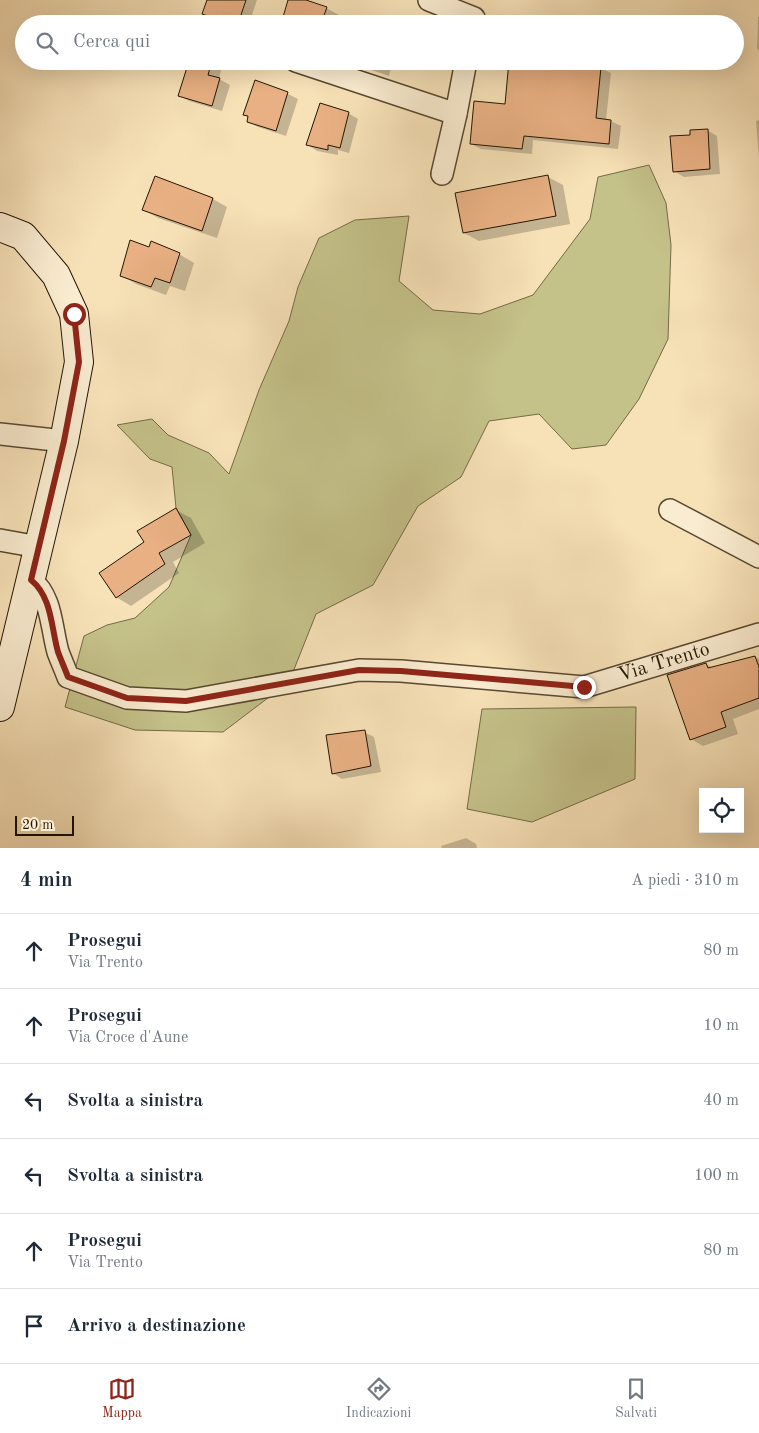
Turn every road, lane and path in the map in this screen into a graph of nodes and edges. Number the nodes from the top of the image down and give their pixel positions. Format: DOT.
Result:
graph roads {
  1 [pos="429,0"];
  2 [pos="476,14"];
  3 [pos="323,70"];
  4 [pos="464,70"];
  5 [pos="456,114"];
  6 [pos="442,174"];
  7 [pos="0,226"];
  8 [pos="0,434"];
  9 [pos="64,441"];
  10 [pos="670,510"];
  11 [pos="0,540"];
  12 [pos="39,547"];
  13 [pos="759,558"];
  14 [pos="31,580"];
  15 [pos="759,634"];
  16 [pos="0,707"];
  1 -- 2 [label="street"];
  3 -- 5 [label="street"];
  4 -- 5 [label="street"];
  5 -- 6 [label="street"];
  7 -- 9 [label="main road"];
  8 -- 9 [label="street"];
  9 -- 12 [label="main road"];
  10 -- 13 [label="street"];
  11 -- 12 [label="street"];
  12 -- 14 [label="main road"];
  14 -- 15 [label="street, Via Trento"];
  14 -- 16 [label="main road"];
}
